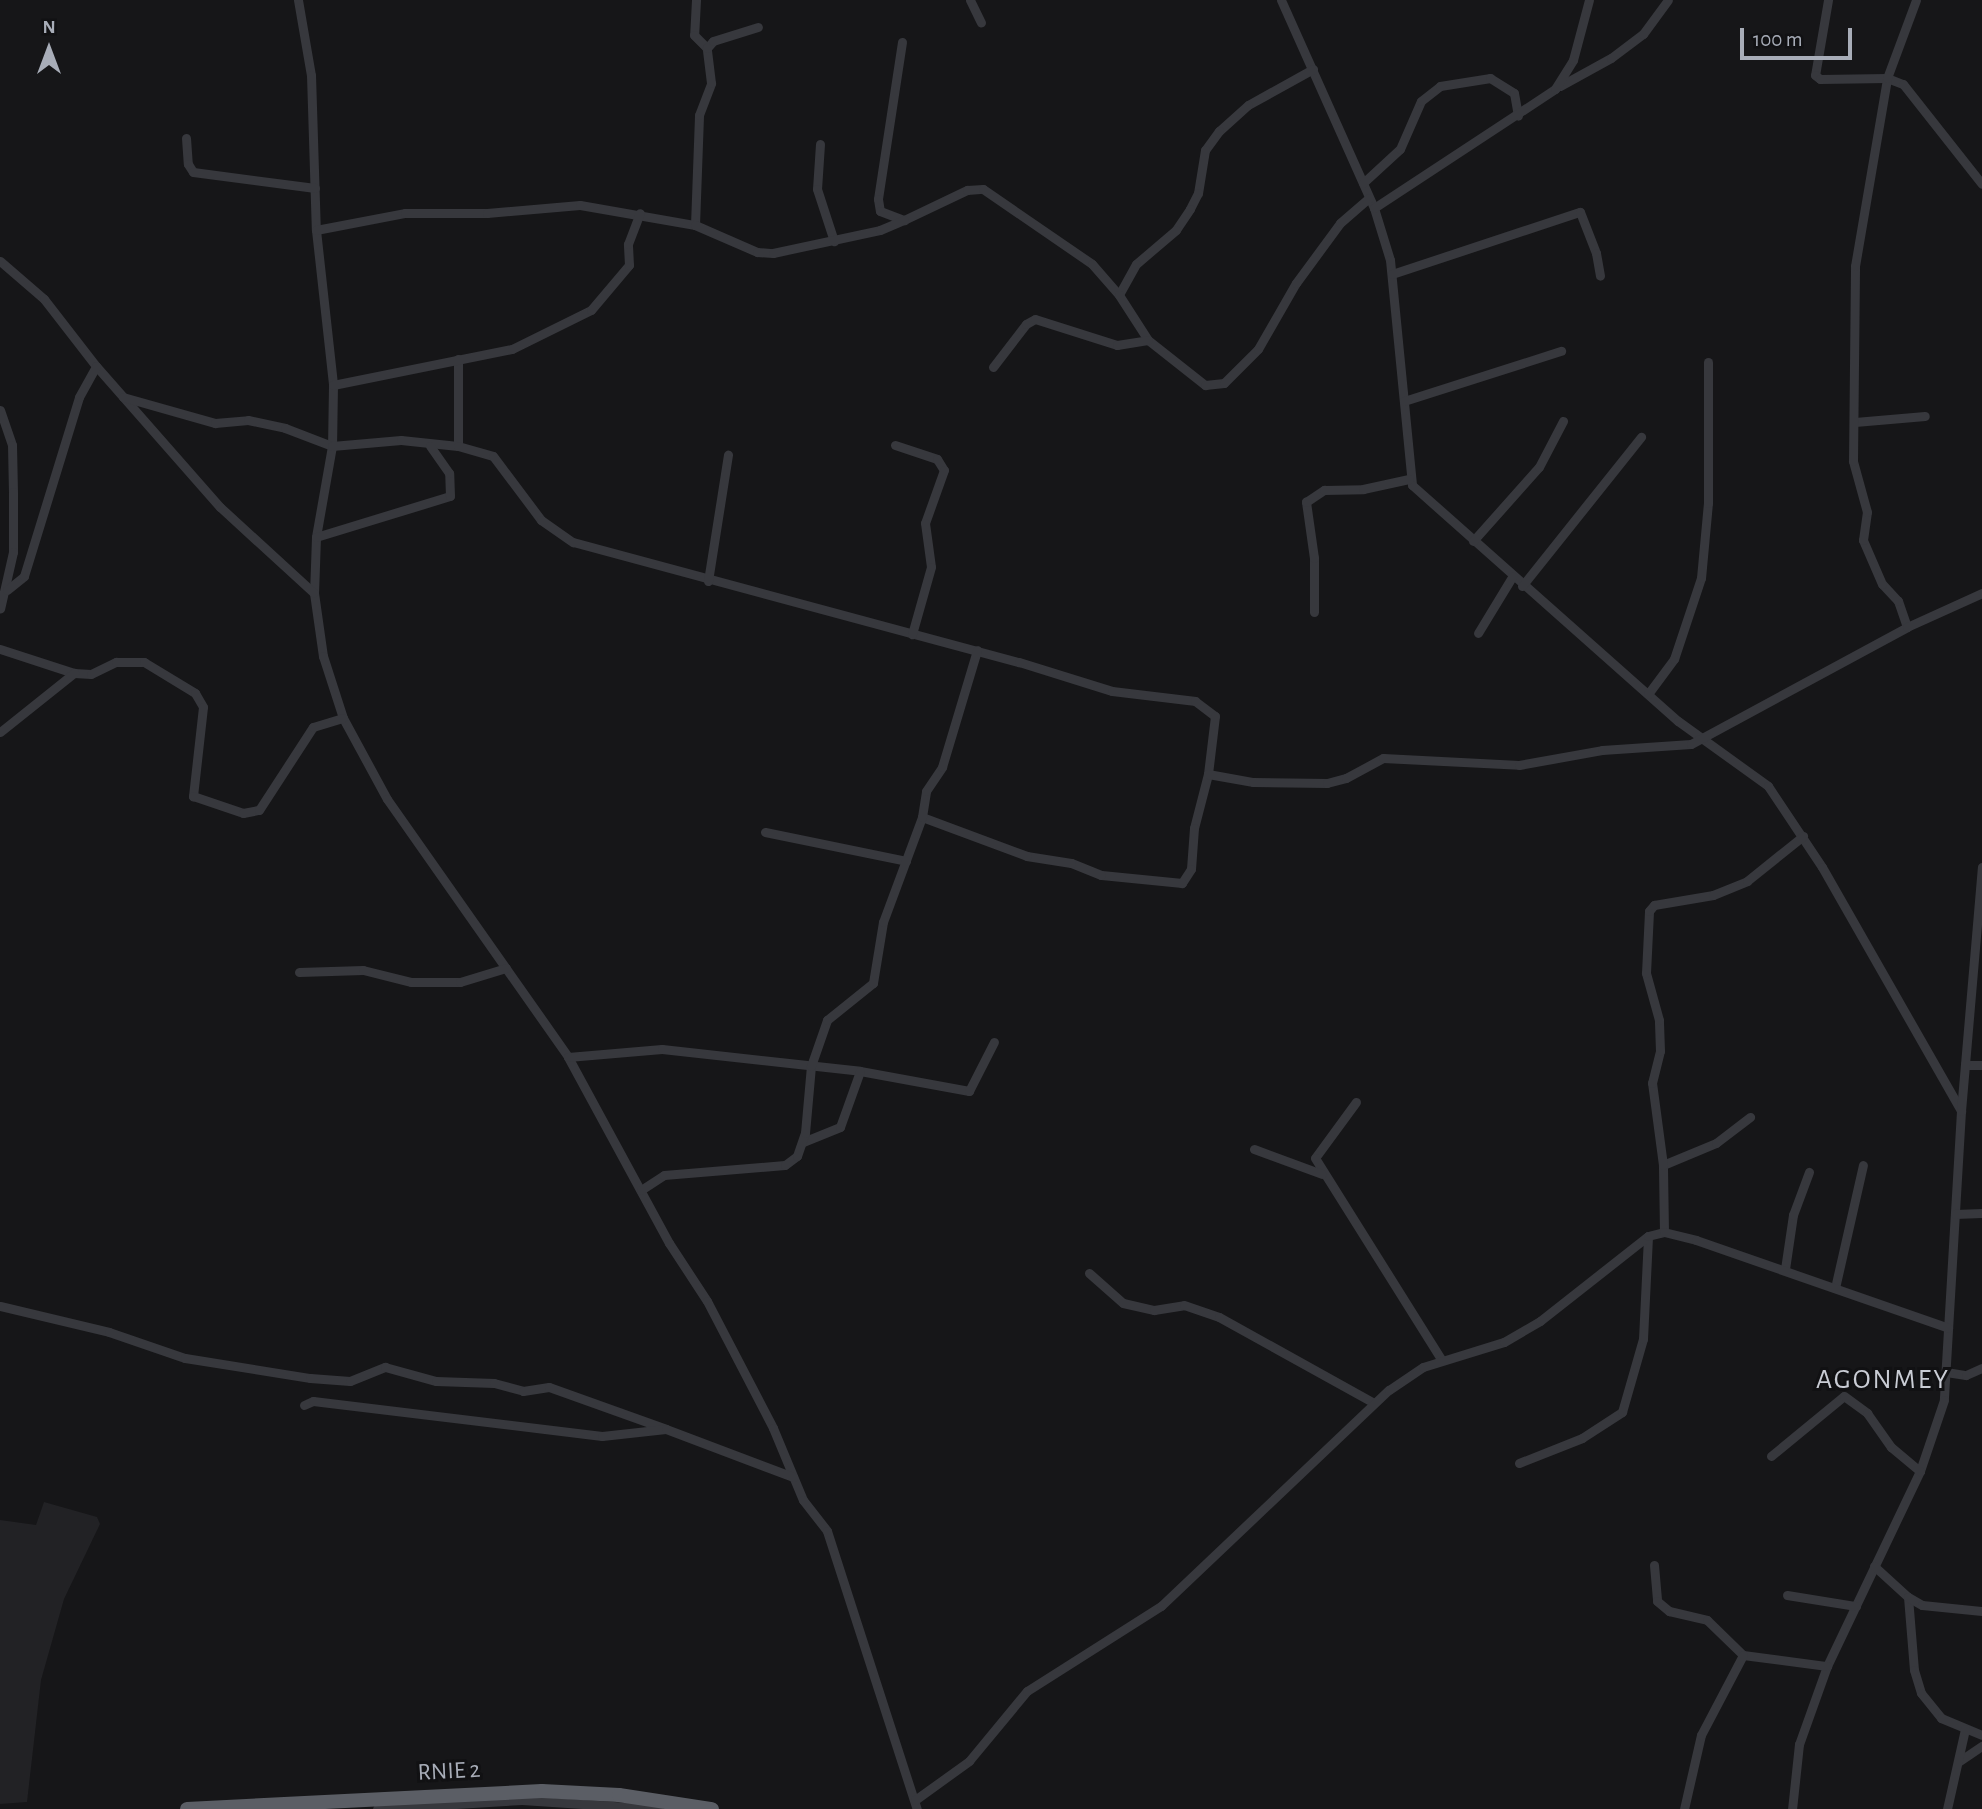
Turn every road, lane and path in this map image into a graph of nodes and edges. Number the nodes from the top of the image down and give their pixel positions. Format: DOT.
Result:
graph roads {
  1 [pos="298,0"];
  2 [pos="696,0"];
  3 [pos="970,0"];
  4 [pos="1281,0"];
  5 [pos="1589,0"];
  6 [pos="1668,0"];
  7 [pos="1828,0"];
  8 [pos="1916,0"];
  9 [pos="981,23"];
  10 [pos="758,27"];
  11 [pos="902,42"];
  12 [pos="707,48"];
  13 [pos="1313,69"];
  14 [pos="1887,78"];
  15 [pos="1555,89"];
  16 [pos="1518,116"];
  17 [pos="186,138"];
  18 [pos="820,144"];
  19 [pos="1363,183"];
  20 [pos="1982,184"];
  21 [pos="315,188"];
  22 [pos="1369,198"];
  23 [pos="1374,208"];
  24 [pos="880,211"];
  25 [pos="640,213"];
  26 [pos="904,220"];
  27 [pos="695,225"];
  28 [pos="316,230"];
  29 [pos="880,230"];
  30 [pos="834,241"];
  31 [pos="0,261"];
  32 [pos="1392,274"];
  33 [pos="1600,276"];
  34 [pos="1119,296"];
  35 [pos="1148,340"];
  36 [pos="1560,351"];
  37 [pos="458,359"];
  38 [pos="1709,362"];
  39 [pos="96,366"];
  40 [pos="993,367"];
  41 [pos="333,385"];
  42 [pos="123,397"];
  43 [pos="1404,401"];
  44 [pos="0,410"];
  45 [pos="1926,416"];
  46 [pos="1563,421"];
  47 [pos="1855,422"];
  48 [pos="1641,437"];
  49 [pos="895,445"];
  50 [pos="332,446"];
  51 [pos="430,446"];
  52 [pos="458,446"];
  53 [pos="728,455"];
  54 [pos="1409,478"];
  55 [pos="316,537"];
  56 [pos="1473,541"];
  57 [pos="1512,577"];
  58 [pos="708,581"];
  59 [pos="1522,586"];
  60 [pos="7,590"];
  61 [pos="314,593"];
  62 [pos="1982,593"];
  63 [pos="0,609"];
  64 [pos="1314,612"];
  65 [pos="1907,627"];
  66 [pos="1478,633"];
  67 [pos="912,634"];
  68 [pos="0,649"];
  69 [pos="977,650"];
  70 [pos="74,673"];
  71 [pos="1648,694"];
  72 [pos="343,718"];
  73 [pos="0,732"];
  74 [pos="1703,741"];
  75 [pos="1208,774"];
  76 [pos="922,817"];
  77 [pos="765,832"];
  78 [pos="1803,836"];
  79 [pos="906,861"];
  80 [pos="1982,867"];
  81 [pos="1980,926"];
  82 [pos="506,968"];
  83 [pos="299,972"];
  84 [pos="995,1042"];
  85 [pos="568,1057"];
  86 [pos="1965,1065"];
  87 [pos="1982,1065"];
  88 [pos="811,1066"];
  89 [pos="860,1071"];
  90 [pos="1356,1102"];
  91 [pos="1961,1111"];
  92 [pos="1750,1117"];
  93 [pos="803,1142"];
  94 [pos="1254,1149"];
  95 [pos="1663,1165"];
  96 [pos="1863,1165"];
  97 [pos="1809,1172"];
  98 [pos="1322,1174"];
  99 [pos="640,1190"];
  100 [pos="1982,1213"];
  101 [pos="1955,1214"];
  102 [pos="1664,1231"];
  103 [pos="1648,1236"];
  104 [pos="1785,1269"];
  105 [pos="1089,1273"];
  106 [pos="1835,1288"];
  107 [pos="0,1306"];
  108 [pos="1948,1328"];
  109 [pos="1441,1359"];
  110 [pos="1982,1368"];
  111 [pos="1946,1372"];
  112 [pos="1374,1403"];
  113 [pos="304,1405"];
  114 [pos="666,1429"];
  115 [pos="1771,1456"];
  116 [pos="1519,1463"];
  117 [pos="1920,1471"];
  118 [pos="793,1477"];
  119 [pos="1654,1565"];
  120 [pos="1874,1566"];
  121 [pos="1787,1594"];
  122 [pos="1908,1597"];
  123 [pos="1856,1606"];
  124 [pos="1982,1611"];
  125 [pos="1743,1654"];
  126 [pos="1827,1666"];
  127 [pos="1965,1729"];
  128 [pos="1982,1735"];
  129 [pos="1982,1746"];
  130 [pos="1957,1763"];
  131 [pos="315,1805"];
  132 [pos="916,1805"];
  133 [pos="187,1809"];
  134 [pos="377,1809"];
  135 [pos="659,1809"];
  136 [pos="712,1809"];
  137 [pos="1684,1809"];
  138 [pos="1792,1809"];
  139 [pos="1947,1809"];
  1 -- 21 [label="street"];
  2 -- 12 [label="street"];
  3 -- 9 [label="street"];
  4 -- 13 [label="street"];
  5 -- 15 [label="street"];
  6 -- 15 [label="street"];
  7 -- 14 [label="street"];
  8 -- 14 [label="street"];
  10 -- 12 [label="street"];
  11 -- 24 [label="street"];
  12 -- 27 [label="street"];
  13 -- 19 [label="street"];
  13 -- 34 [label="street"];
  14 -- 20 [label="street"];
  14 -- 47 [label="street"];
  15 -- 16 [label="street"];
  16 -- 19 [label="street"];
  16 -- 23 [label="street"];
  17 -- 21 [label="street"];
  18 -- 30 [label="street"];
  19 -- 22 [label="street"];
  21 -- 28 [label="street"];
  22 -- 23 [label="street"];
  22 -- 35 [label="street"];
  23 -- 32 [label="street"];
  24 -- 26 [label="street"];
  24 -- 29 [label="street"];
  25 -- 27 [label="street"];
  25 -- 28 [label="street"];
  25 -- 37 [label="street"];
  26 -- 29 [label="street"];
  26 -- 34 [label="street"];
  27 -- 30 [label="street"];
  28 -- 41 [label="street"];
  29 -- 30 [label="street"];
  31 -- 39 [label="street"];
  32 -- 33 [label="street"];
  32 -- 43 [label="street"];
  34 -- 35 [label="street"];
  35 -- 40 [label="street"];
  36 -- 43 [label="street"];
  37 -- 41 [label="street"];
  37 -- 52 [label="street"];
  38 -- 71 [label="street"];
  39 -- 42 [label="street"];
  39 -- 60 [label="street"];
  41 -- 50 [label="street"];
  42 -- 50 [label="street"];
  42 -- 61 [label="street"];
  43 -- 54 [label="street"];
  44 -- 60 [label="street"];
  45 -- 47 [label="street"];
  46 -- 56 [label="street"];
  47 -- 65 [label="street"];
  48 -- 59 [label="street"];
  49 -- 67 [label="street"];
  50 -- 51 [label="street"];
  50 -- 55 [label="street"];
  51 -- 52 [label="street"];
  51 -- 55 [label="street"];
  52 -- 58 [label="street"];
  53 -- 58 [label="street"];
  54 -- 56 [label="street"];
  54 -- 64 [label="street"];
  55 -- 61 [label="street"];
  56 -- 57 [label="street"];
  57 -- 59 [label="street"];
  57 -- 66 [label="street"];
  58 -- 67 [label="street"];
  59 -- 71 [label="street"];
  60 -- 63 [label="street"];
  61 -- 72 [label="street"];
  62 -- 65 [label="street"];
  65 -- 74 [label="street"];
  67 -- 69 [label="street"];
  68 -- 70 [label="street"];
  69 -- 75 [label="street"];
  69 -- 76 [label="street"];
  70 -- 72 [label="street"];
  70 -- 73 [label="street"];
  71 -- 74 [label="street"];
  72 -- 82 [label="street"];
  74 -- 75 [label="street"];
  74 -- 78 [label="street"];
  75 -- 76 [label="street"];
  76 -- 79 [label="street"];
  77 -- 79 [label="street"];
  78 -- 91 [label="street"];
  78 -- 95 [label="street"];
  79 -- 88 [label="street"];
  80 -- 81 [label="street"];
  81 -- 86 [label="street"];
  82 -- 83 [label="street"];
  82 -- 85 [label="street"];
  84 -- 89 [label="street"];
  85 -- 88 [label="street"];
  85 -- 99 [label="street"];
  86 -- 87 [label="street"];
  86 -- 91 [label="street"];
  88 -- 89 [label="street"];
  88 -- 93 [label="street"];
  89 -- 93 [label="street"];
  90 -- 98 [label="street"];
  91 -- 101 [label="street"];
  92 -- 95 [label="street"];
  93 -- 99 [label="street"];
  94 -- 98 [label="street"];
  95 -- 102 [label="street"];
  96 -- 106 [label="street"];
  97 -- 104 [label="street"];
  98 -- 109 [label="street"];
  99 -- 118 [label="street"];
  100 -- 101 [label="street"];
  101 -- 108 [label="street"];
  102 -- 103 [label="street"];
  102 -- 104 [label="street"];
  103 -- 109 [label="street"];
  103 -- 116 [label="street"];
  104 -- 106 [label="street"];
  105 -- 112 [label="street"];
  106 -- 108 [label="street"];
  107 -- 114 [label="street"];
  108 -- 111 [label="street"];
  109 -- 112 [label="street"];
  110 -- 111 [label="street"];
  111 -- 117 [label="street"];
  112 -- 132 [label="street"];
  113 -- 114 [label="street"];
  114 -- 118 [label="street"];
  115 -- 117 [label="street"];
  117 -- 120 [label="street"];
  118 -- 132 [label="street"];
  119 -- 125 [label="street"];
  120 -- 122 [label="street"];
  120 -- 123 [label="street"];
  121 -- 123 [label="street"];
  122 -- 124 [label="street"];
  122 -- 127 [label="street"];
  123 -- 126 [label="street"];
  125 -- 126 [label="street"];
  125 -- 137 [label="street"];
  126 -- 138 [label="street"];
  127 -- 128 [label="street"];
  127 -- 130 [label="street"];
  129 -- 130 [label="street"];
  130 -- 139 [label="street"];
  131 -- 133 [label="highway, RNIE 2 / RNIE 2"];
  131 -- 136 [label="highway, RNIE 2 / RNIE 2"];
  134 -- 135 [label="street"];
}
